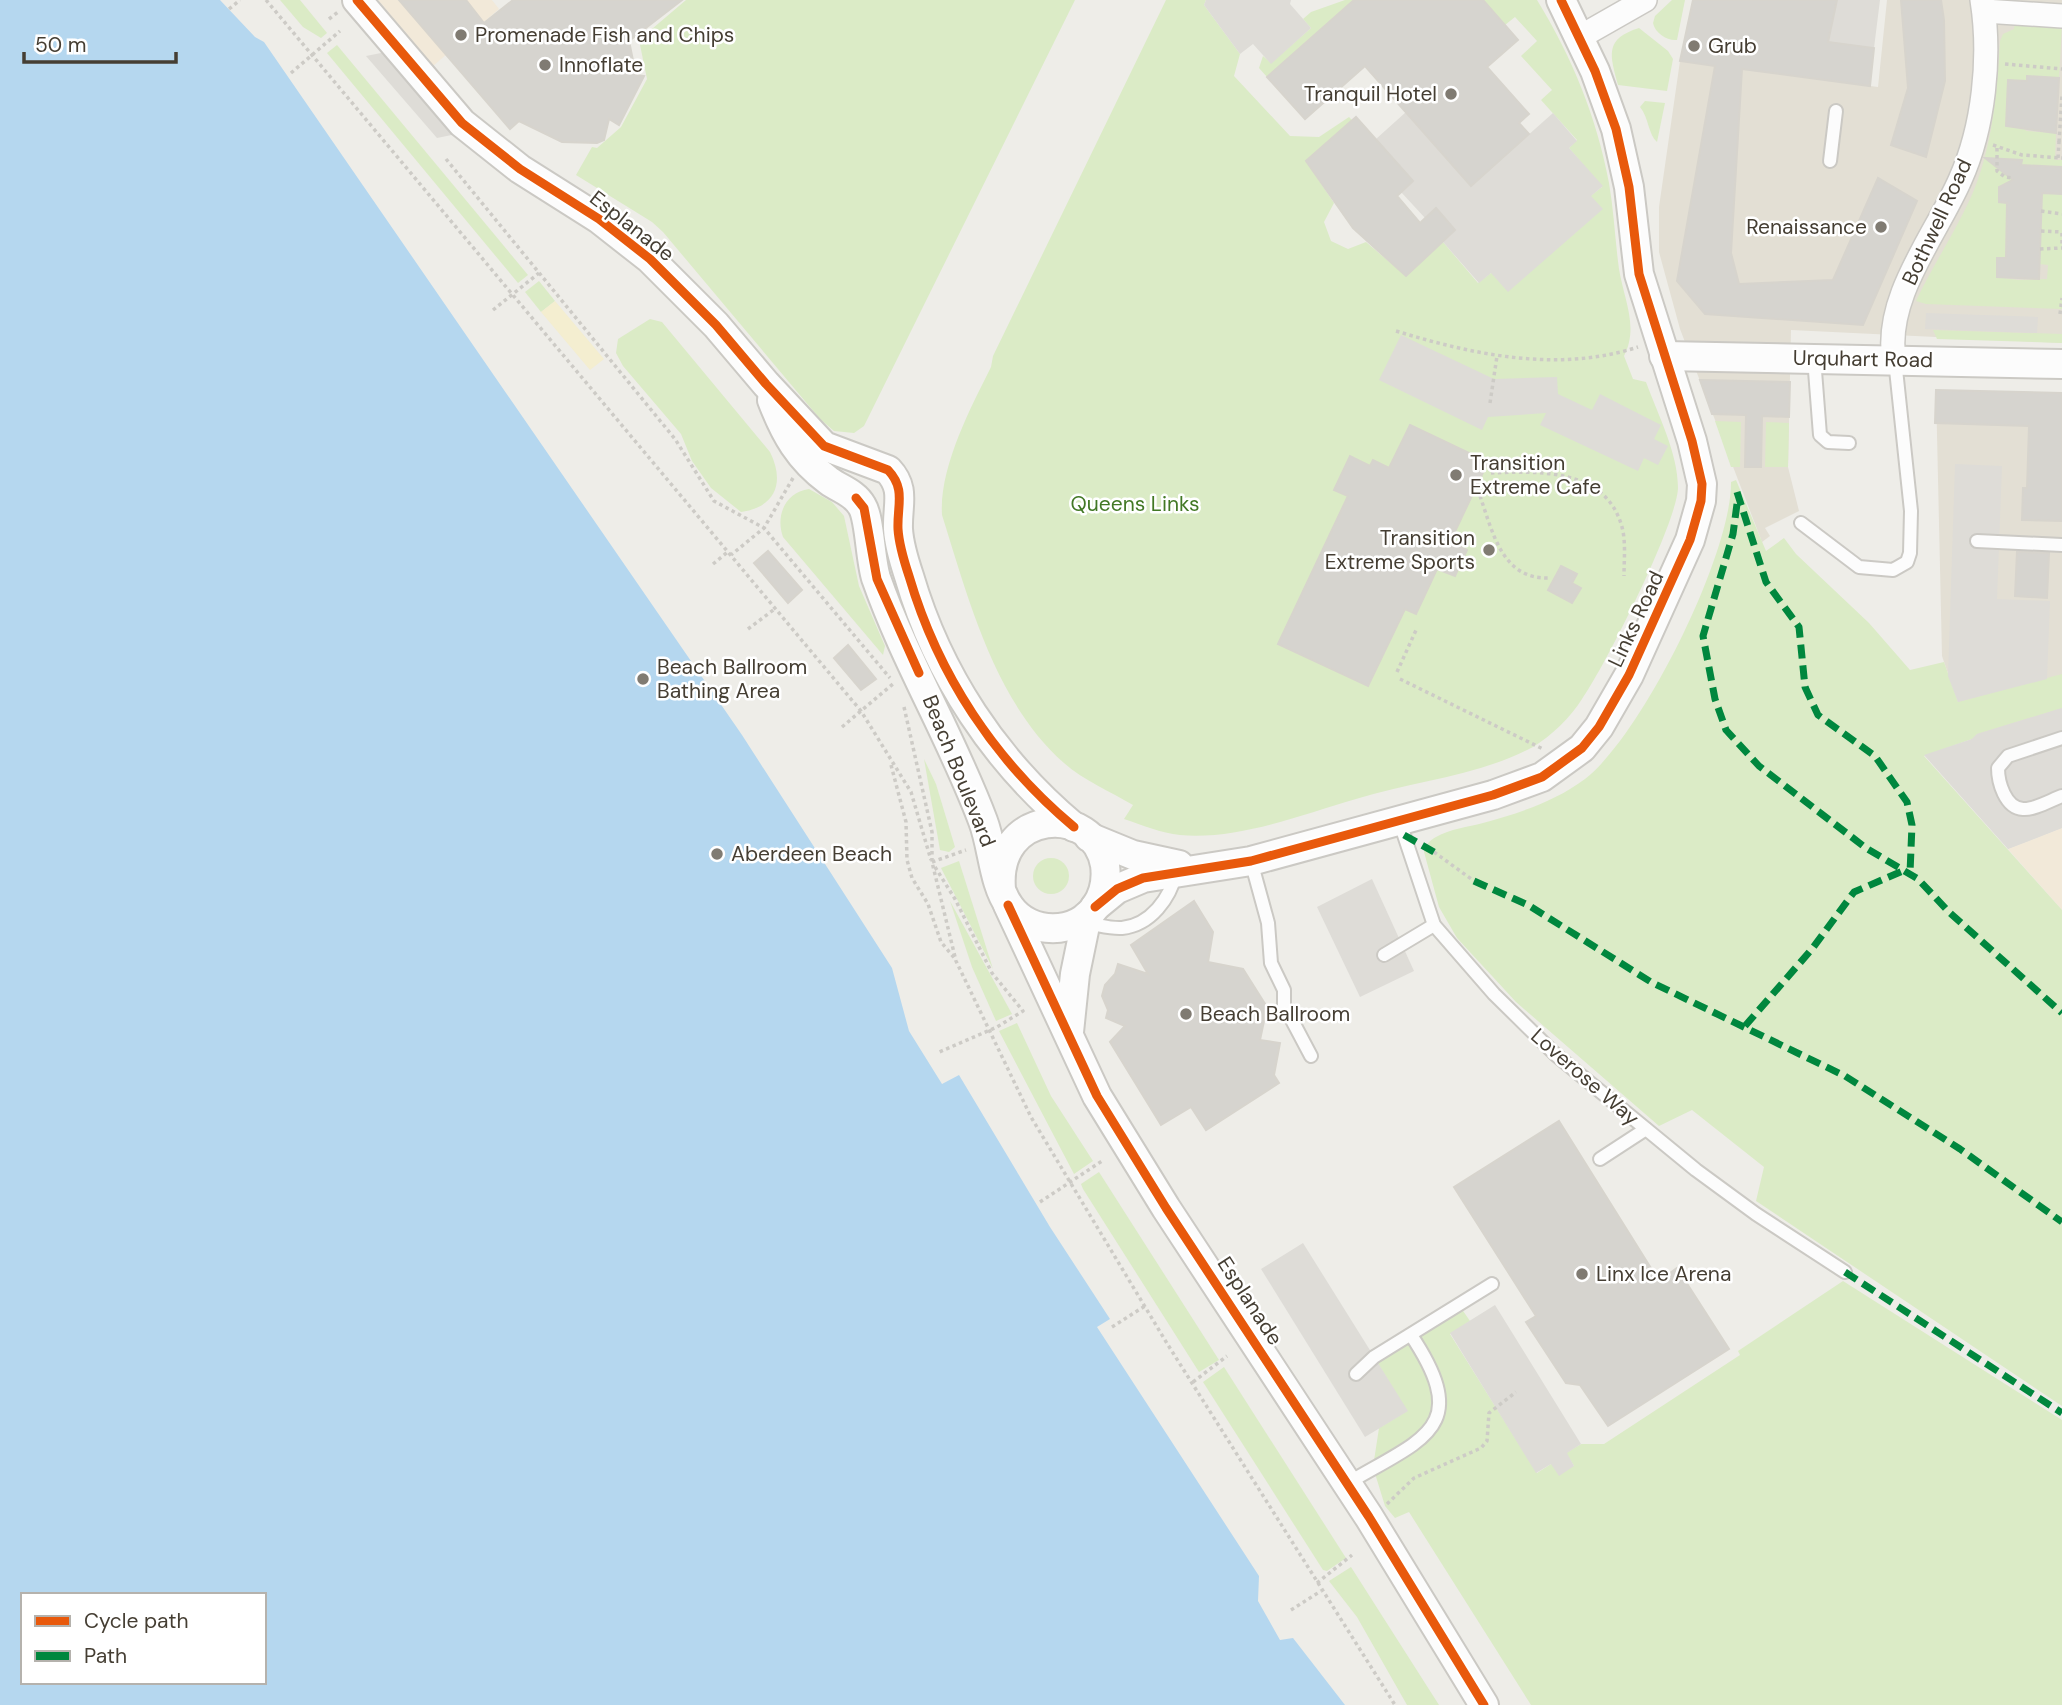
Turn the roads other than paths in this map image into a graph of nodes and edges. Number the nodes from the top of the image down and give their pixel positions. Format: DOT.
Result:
graph roads {
  1 [pos="357,0"];
  2 [pos="1561,0"];
  3 [pos="1645,0"];
  4 [pos="1983,6"];
  5 [pos="2062,16"];
  6 [pos="1580,37"];
  7 [pos="1836,111"];
  8 [pos="1830,161"];
  9 [pos="1661,348"];
  10 [pos="1814,357"];
  11 [pos="1895,359"];
  12 [pos="2062,364"];
  13 [pos="766,384"];
  14 [pos="1849,443"];
  15 [pos="888,470"];
  16 [pos="856,498"];
  17 [pos="1801,523"];
  18 [pos="1977,541"];
  19 [pos="2062,545"];
  20 [pos="2062,738"];
  21 [pos="2062,796"];
  22 [pos="1399,820"];
  23 [pos="1081,832"];
  24 [pos="1251,861"];
  25 [pos="1188,870"];
  26 [pos="1005,897"];
  27 [pos="1086,917"];
  28 [pos="1434,925"];
  29 [pos="1384,955"];
  30 [pos="1069,1032"];
  31 [pos="1311,1056"];
  32 [pos="1646,1129"];
  33 [pos="1600,1159"];
  34 [pos="1845,1272"];
  35 [pos="1492,1284"];
  36 [pos="1411,1335"];
  37 [pos="1356,1374"];
  38 [pos="1348,1483"];
  39 [pos="1484,1705"];
  1 -- 13 [label="street, Esplanade"];
  2 -- 6 [label="street, Links Road"];
  3 -- 6 [label="street"];
  4 -- 5 [label="street"];
  4 -- 11 [label="street, Bothwell Road"];
  6 -- 9 [label="street, Links Road"];
  7 -- 8 [label="lane"];
  9 -- 10 [label="street, Urquhart Road"];
  9 -- 22 [label="street, Links Road"];
  10 -- 11 [label="street, Urquhart Road"];
  10 -- 14 [label="lane"];
  11 -- 12 [label="street, Urquhart Road"];
  11 -- 17 [label="lane"];
  13 -- 15 [label="street, Esplanade"];
  13 -- 16 [label="street, Esplanade"];
  15 -- 23 [label="street, Beach Boulevard"];
  16 -- 26 [label="street, Beach Boulevard"];
  18 -- 19 [label="lane"];
  20 -- 21 [label="lane"];
  22 -- 24 [label="street, Links Road"];
  22 -- 28 [label="lane, Loverose Way"];
  23 -- 25 [label="street, Links Road"];
  23 -- 26 [label="street"];
  23 -- 27 [label="street"];
  24 -- 25 [label="street, Links Road"];
  24 -- 31 [label="lane"];
  25 -- 27 [label="street, Links Road"];
  25 -- 27 [label="lane"];
  26 -- 27 [label="street"];
  26 -- 30 [label="street, Esplanade"];
  27 -- 30 [label="street, Esplanade"];
  28 -- 29 [label="lane"];
  28 -- 32 [label="lane, Loverose Way"];
  30 -- 38 [label="street, Esplanade"];
  32 -- 33 [label="lane"];
  32 -- 34 [label="lane, Loverose Way"];
  35 -- 36 [label="lane"];
  36 -- 37 [label="lane"];
  36 -- 38 [label="lane"];
  38 -- 39 [label="street, Esplanade"];
}
